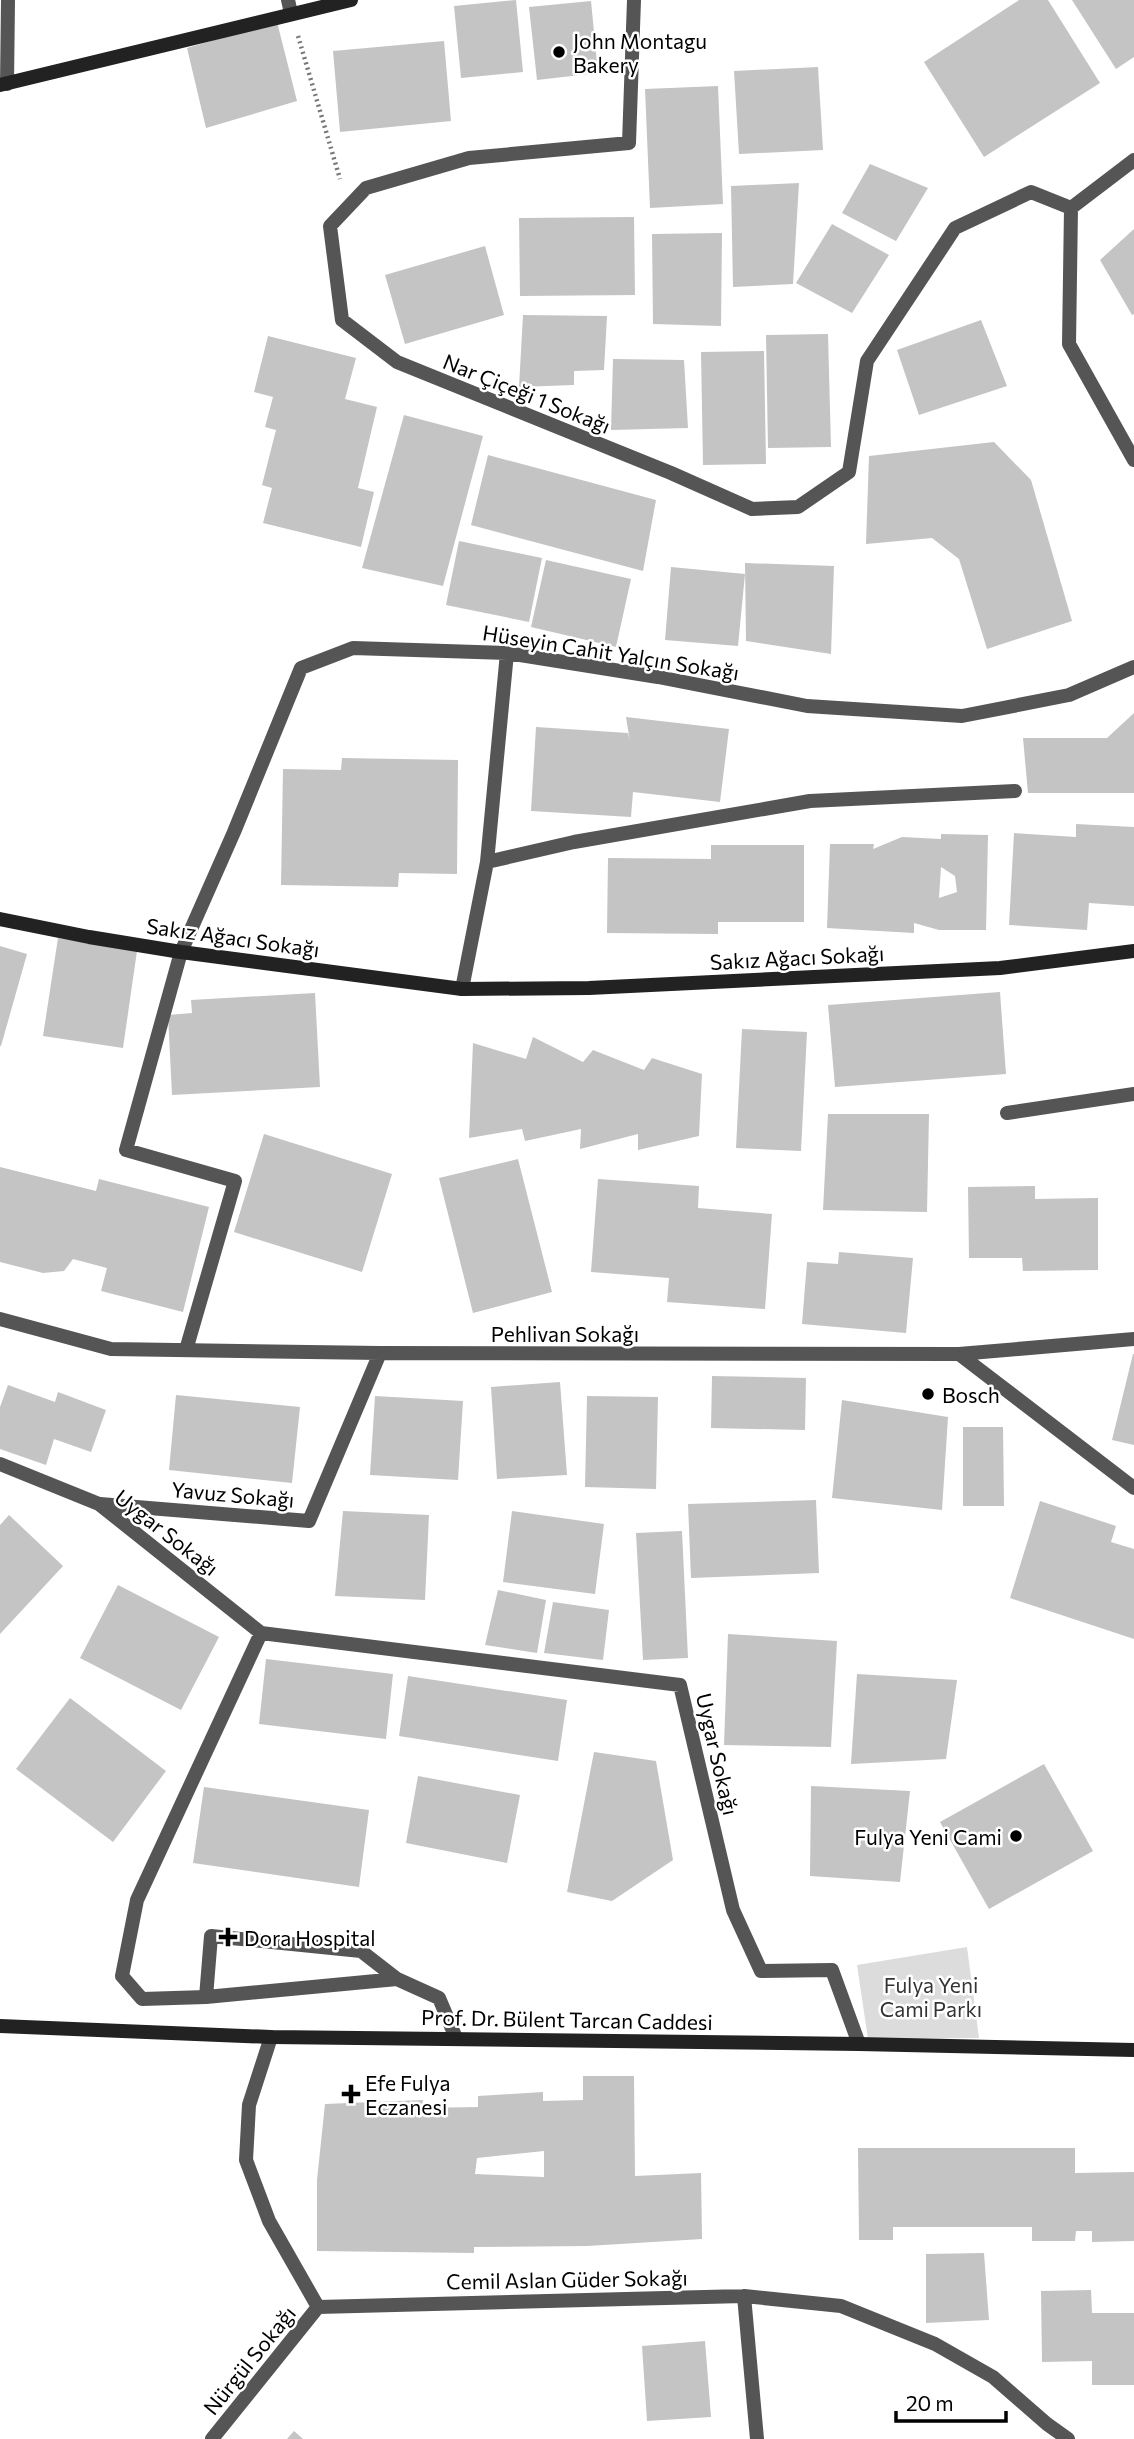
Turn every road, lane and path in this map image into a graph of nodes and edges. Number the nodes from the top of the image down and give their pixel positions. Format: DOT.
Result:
graph roads {
  1 [pos="8,0"];
  2 [pos="351,0"];
  3 [pos="634,0"];
  4 [pos="289,7"];
  5 [pos="4,84"];
  6 [pos="1134,160"];
  7 [pos="348,207"];
  8 [pos="1071,208"];
  9 [pos="1134,460"];
  10 [pos="507,653"];
  11 [pos="1134,667"];
  12 [pos="1015,791"];
  13 [pos="487,862"];
  14 [pos="0,919"];
  15 [pos="1134,951"];
  16 [pos="181,952"];
  17 [pos="462,989"];
  18 [pos="1134,1094"];
  19 [pos="1007,1113"];
  20 [pos="0,1319"];
  21 [pos="1134,1339"];
  22 [pos="186,1350"];
  23 [pos="380,1353"];
  24 [pos="959,1354"];
  25 [pos="0,1464"];
  26 [pos="1134,1488"];
  27 [pos="99,1504"];
  28 [pos="261,1633"];
  29 [pos="397,1979"];
  30 [pos="206,1997"];
  31 [pos="0,2026"];
  32 [pos="271,2038"];
  33 [pos="456,2038"];
  34 [pos="859,2044"];
  35 [pos="1134,2050"];
  36 [pos="744,2295"];
  37 [pos="318,2307"];
  38 [pos="212,2439"];
  39 [pos="757,2439"];
  40 [pos="1068,2439"];
  1 -- 5 [label="street"];
  2 -- 4 [label="street"];
  3 -- 7 [label="street, Nar Çiçeği 1 Sokağı"];
  4 -- 5 [label="street"];
  4 -- 7 [label="path"];
  6 -- 8 [label="street"];
  7 -- 8 [label="street, Nar Çiçeği 1 Sokağı"];
  8 -- 9 [label="street"];
  10 -- 11 [label="street, Hüseyin Cahit Yalçın Sokağı"];
  10 -- 13 [label="street"];
  10 -- 16 [label="street, Hüseyin Cahit Yalçın Sokağı"];
  12 -- 13 [label="street"];
  13 -- 17 [label="street"];
  14 -- 16 [label="street, Sakız Ağacı Sokağı"];
  15 -- 17 [label="street, Sakız Ağacı Sokağı"];
  16 -- 17 [label="street, Sakız Ağacı Sokağı"];
  16 -- 22 [label="street, Hüseyin Cahit Yalçın Sokağı"];
  18 -- 19 [label="street"];
  20 -- 22 [label="street, Pehlivan Sokağı"];
  21 -- 24 [label="street, Pehlivan Sokağı"];
  22 -- 23 [label="street, Pehlivan Sokağı"];
  23 -- 24 [label="street, Pehlivan Sokağı"];
  23 -- 27 [label="street, Yavuz Sokağı"];
  24 -- 26 [label="street"];
  25 -- 27 [label="street, Uygar Sokağı"];
  27 -- 28 [label="street, Uygar Sokağı"];
  28 -- 30 [label="street"];
  28 -- 34 [label="street, Uygar Sokağı"];
  29 -- 30 [label="street"];
  29 -- 30 [label="street"];
  29 -- 33 [label="street"];
  31 -- 32 [label="street, Prof. Dr. Bülent Tarcan Caddesi"];
  32 -- 33 [label="street, Prof. Dr. Bülent Tarcan Caddesi"];
  32 -- 37 [label="street"];
  33 -- 34 [label="street, Prof. Dr. Bülent Tarcan Caddesi"];
  34 -- 35 [label="street, Prof. Dr. Bülent Tarcan Caddesi"];
  36 -- 37 [label="street, Cemil Aslan Güder Sokağı"];
  36 -- 39 [label="street"];
  36 -- 40 [label="street, Cemil Aslan Güder Sokağı"];
  37 -- 38 [label="street, Nürgül Sokağı"];
}
